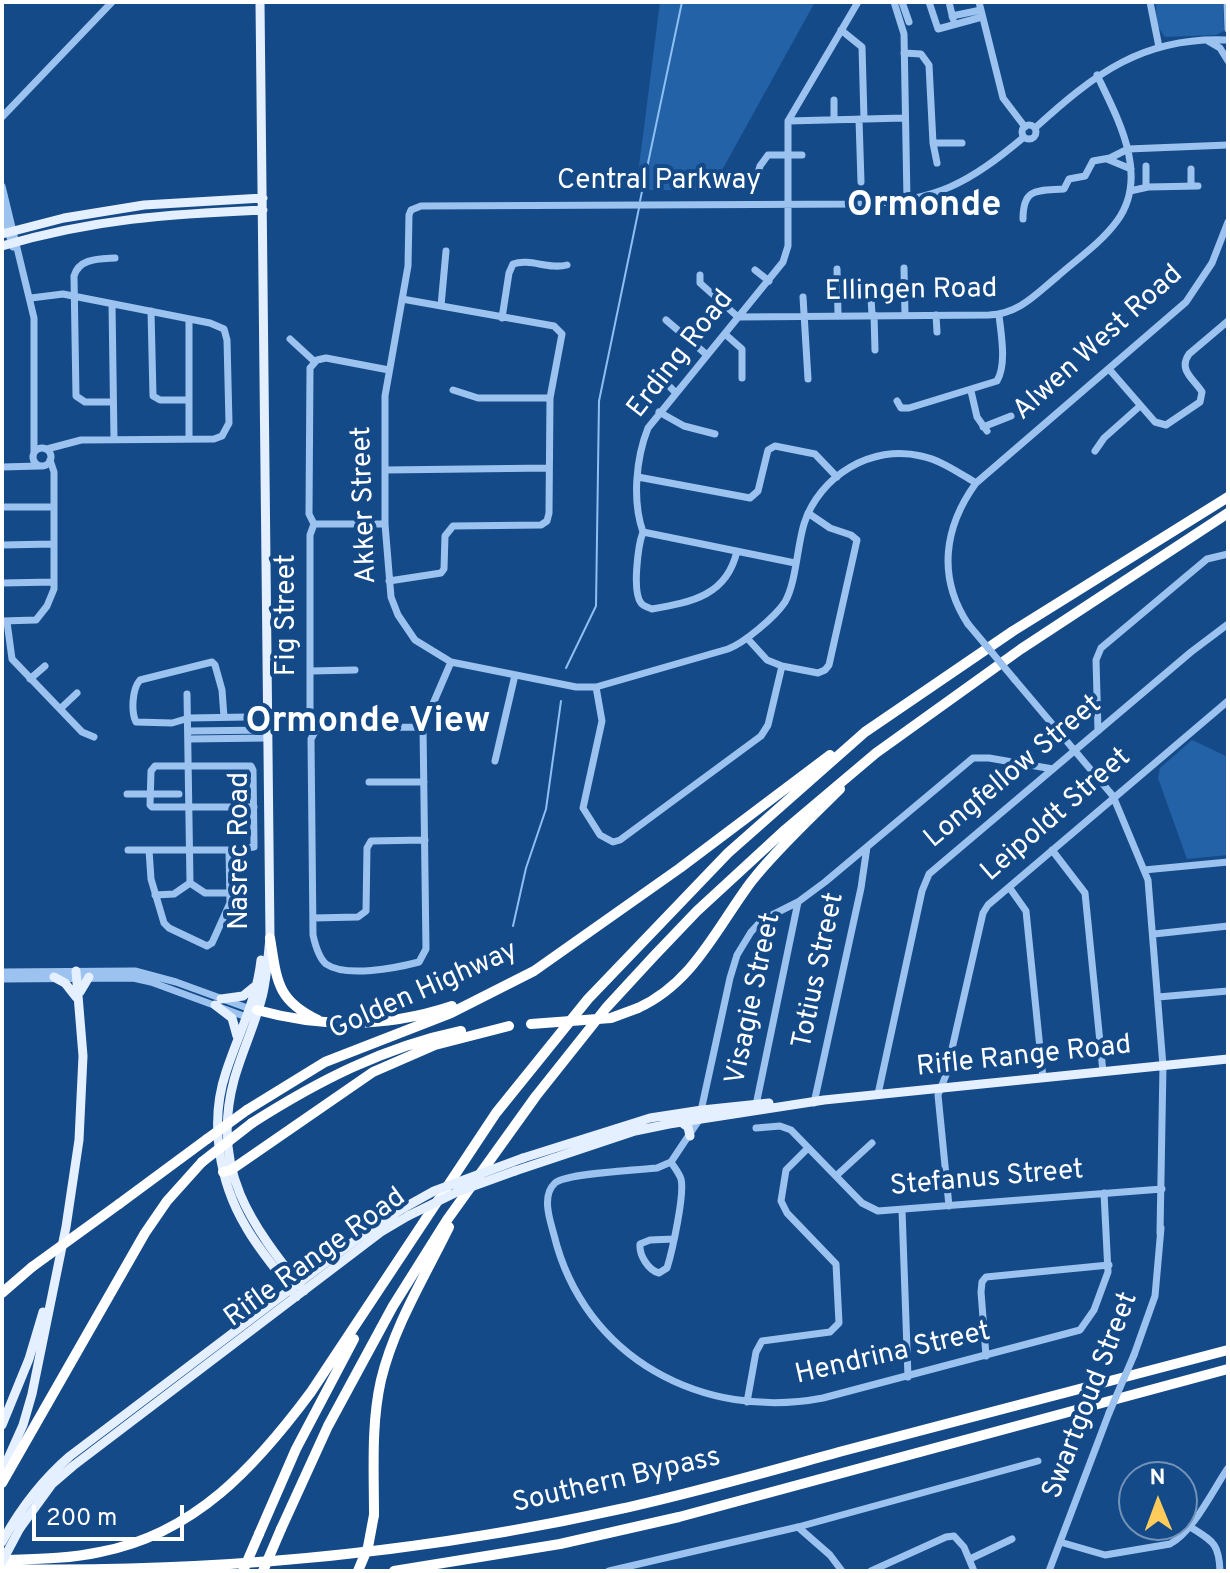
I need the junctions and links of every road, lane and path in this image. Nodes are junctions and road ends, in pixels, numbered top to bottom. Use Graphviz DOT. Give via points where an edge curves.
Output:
graph roads {
  1 [pos="112,2"];
  2 [pos="260,2"];
  3 [pos="858,2"];
  4 [pos="894,2"];
  5 [pos="902,2"];
  6 [pos="929,2"];
  7 [pos="949,2"];
  8 [pos="1150,2"];
  9 [pos="1227,2"];
  10 [pos="981,10"];
  11 [pos="954,21"];
  12 [pos="909,22"];
  13 [pos="1228,29"];
  14 [pos="841,30"];
  15 [pos="1205,40"];
  16 [pos="1228,40"];
  17 [pos="1159,47"];
  18 [pos="904,53"];
  19 [pos="1228,61"];
  20 [pos="1097,75"];
  21 [pos="834,100"];
  22 [pos="2,117"];
  23 [pos="904,118"];
  24 [pos="861,119"];
  25 [pos="834,120"];
  26 [pos="788,121"];
  27 [pos="1025,127"];
  28 [pos="1035,128"];
  29 [pos="1024,137"];
  30 [pos="933,143"];
  31 [pos="962,143"];
  32 [pos="1228,145"];
  33 [pos="1128,149"];
  34 [pos="786,155"];
  35 [pos="802,155"];
  36 [pos="1107,159"];
  37 [pos="937,163"];
  38 [pos="1146,166"];
  39 [pos="1131,169"];
  40 [pos="1191,169"];
  41 [pos="757,176"];
  42 [pos="861,182"];
  43 [pos="2,186"];
  44 [pos="1146,187"];
  45 [pos="1130,191"];
  46 [pos="260,198"];
  47 [pos="907,200"];
  48 [pos="787,203"];
  49 [pos="260,210"];
  50 [pos="2,212"];
  51 [pos="1023,219"];
  52 [pos="1228,222"];
  53 [pos="9,238"];
  54 [pos="446,251"];
  55 [pos="115,258"];
  56 [pos="567,265"];
  57 [pos="904,268"];
  58 [pos="837,269"];
  59 [pos="755,270"];
  60 [pos="700,275"];
  61 [pos="769,281"];
  62 [pos="74,296"];
  63 [pos="803,297"];
  64 [pos="31,298"];
  65 [pos="871,298"];
  66 [pos="402,299"];
  67 [pos="752,300"];
  68 [pos="112,304"];
  69 [pos="441,306"];
  70 [pos="151,311"];
  71 [pos="838,315"];
  72 [pos="873,315"];
  73 [pos="905,315"];
  74 [pos="936,315"];
  75 [pos="999,315"];
  76 [pos="804,316"];
  77 [pos="738,317"];
  78 [pos="763,317"];
  79 [pos="502,318"];
  80 [pos="189,320"];
  81 [pos="666,320"];
  82 [pos="1224,324"];
  83 [pos="937,332"];
  84 [pos="725,334"];
  85 [pos="1228,335"];
  86 [pos="290,339"];
  87 [pos="395,343"];
  88 [pos="875,350"];
  89 [pos="707,355"];
  90 [pos="315,362"];
  91 [pos="1109,369"];
  92 [pos="389,370"];
  93 [pos="655,372"];
  94 [pos="742,378"];
  95 [pos="808,379"];
  96 [pos="453,390"];
  97 [pos="971,391"];
  98 [pos="675,392"];
  99 [pos="550,398"];
  100 [pos="189,400"];
  101 [pos="897,401"];
  102 [pos="113,402"];
  103 [pos="1140,406"];
  104 [pos="659,412"];
  105 [pos="1011,416"];
  106 [pos="35,432"];
  107 [pos="715,434"];
  108 [pos="114,439"];
  109 [pos="189,439"];
  110 [pos="1095,451"];
  111 [pos="48,453"];
  112 [pos="33,454"];
  113 [pos="41,466"];
  114 [pos="6,467"];
  115 [pos="549,468"];
  116 [pos="386,470"];
  117 [pos="638,477"];
  118 [pos="837,477"];
  119 [pos="53,479"];
  120 [pos="976,483"];
  121 [pos="1228,497"];
  122 [pos="2,507"];
  123 [pos="53,507"];
  124 [pos="808,513"];
  125 [pos="1228,513"];
  126 [pos="314,524"];
  127 [pos="385,524"];
  128 [pos="643,532"];
  129 [pos="53,544"];
  130 [pos="2,545"];
  131 [pos="737,551"];
  132 [pos="1228,554"];
  133 [pos="795,563"];
  134 [pos="389,581"];
  135 [pos="54,582"];
  136 [pos="2,583"];
  137 [pos="5,622"];
  138 [pos="1228,624"];
  139 [pos="747,638"];
  140 [pos="451,662"];
  141 [pos="45,666"];
  142 [pos="782,666"];
  143 [pos="355,670"];
  144 [pos="311,671"];
  145 [pos="515,675"];
  146 [pos="30,679"];
  147 [pos="596,687"];
  148 [pos="77,693"];
  149 [pos="187,694"];
  150 [pos="1228,701"];
  151 [pos="60,709"];
  152 [pos="224,717"];
  153 [pos="248,717"];
  154 [pos="189,718"];
  155 [pos="423,727"];
  156 [pos="317,728"];
  157 [pos="1098,731"];
  158 [pos="865,732"];
  159 [pos="266,734"];
  160 [pos="189,735"];
  161 [pos="94,737"];
  162 [pos="1075,752"];
  163 [pos="876,753"];
  164 [pos="495,761"];
  165 [pos="189,766"];
  166 [pos="1053,769"];
  167 [pos="369,782"];
  168 [pos="424,782"];
  169 [pos="127,794"];
  170 [pos="150,794"];
  171 [pos="179,794"];
  172 [pos="1113,796"];
  173 [pos="254,807"];
  174 [pos="189,808"];
  175 [pos="425,840"];
  176 [pos="867,847"];
  177 [pos="190,849"];
  178 [pos="128,850"];
  179 [pos="149,850"];
  180 [pos="229,850"];
  181 [pos="1052,850"];
  182 [pos="1228,862"];
  183 [pos="1144,870"];
  184 [pos="190,883"];
  185 [pos="1009,887"];
  186 [pos="231,893"];
  187 [pos="155,895"];
  188 [pos="798,902"];
  189 [pos="313,918"];
  190 [pos="1228,926"];
  191 [pos="1154,934"];
  192 [pos="270,938"];
  193 [pos="2,972"];
  194 [pos="76,974"];
  195 [pos="54,977"];
  196 [pos="89,977"];
  197 [pos="2,979"];
  198 [pos="257,985"];
  199 [pos="500,990"];
  200 [pos="1228,991"];
  201 [pos="1160,997"];
  202 [pos="78,1000"];
  203 [pos="218,1002"];
  204 [pos="252,1014"];
  205 [pos="325,1023"];
  206 [pos="509,1026"];
  207 [pos="235,1047"];
  208 [pos="1228,1059"];
  209 [pos="1166,1065"];
  210 [pos="1103,1072"];
  211 [pos="1043,1078"];
  212 [pos="940,1088"];
  213 [pos="878,1094"];
  214 [pos="818,1100"];
  215 [pos="756,1105"];
  216 [pos="700,1115"];
  217 [pos="681,1122"];
  218 [pos="756,1128"];
  219 [pos="690,1136"];
  220 [pos="872,1143"];
  221 [pos="808,1148"];
  222 [pos="671,1162"];
  223 [pos="227,1171"];
  224 [pos="836,1176"];
  225 [pos="1162,1188"];
  226 [pos="1104,1193"];
  227 [pos="460,1203"];
  228 [pos="949,1206"];
  229 [pos="902,1210"];
  230 [pos="404,1213"];
  231 [pos="674,1239"];
  232 [pos="58,1263"];
  233 [pos="1109,1265"];
  234 [pos="394,1267"];
  235 [pos="283,1272"];
  236 [pos="308,1276"];
  237 [pos="297,1290"];
  238 [pos="2,1293"];
  239 [pos="278,1299"];
  240 [pos="1228,1350"];
  241 [pos="986,1356"];
  242 [pos="1228,1369"];
  243 [pos="908,1377"];
  244 [pos="747,1402"];
  245 [pos="2,1425"];
  246 [pos="1038,1461"];
  247 [pos="1228,1468"];
  248 [pos="2,1472"];
  249 [pos="2,1483"];
  250 [pos="1198,1513"];
  251 [pos="17,1524"];
  252 [pos="798,1527"];
  253 [pos="1198,1532"];
  254 [pos="1012,1539"];
  255 [pos="1176,1541"];
  256 [pos="2,1542"];
  257 [pos="1060,1542"];
  258 [pos="970,1559"];
  259 [pos="2,1561"];
  260 [pos="2,1569"];
  261 [pos="243,1571"];
  262 [pos="263,1571"];
  263 [pos="358,1571"];
  264 [pos="394,1571"];
  265 [pos="609,1571"];
  266 [pos="842,1571"];
  267 [pos="871,1571"];
  268 [pos="974,1571"];
  269 [pos="1049,1571"];
  270 [pos="1220,1571"];
  1 -- 22 [label="street"];
  2 -- 46 [label="main road, Nasrec Road"];
  3 -- 14 [label="street"];
  4 -- 18 [label="street"];
  5 -- 12 [label="street"];
  6 -- 11 [label="street" via="938,29"];
  7 -- 11 [label="street"];
  8 -- 17 [label="street"];
  9 -- 13 [label="street"];
  10 -- 11 [label="street"];
  10 -- 27 [label="street" via="1003,98"];
  14 -- 24 [label="street" via="862,47"];
  14 -- 26 [label="street"];
  15 -- 16 [label="street"];
  15 -- 17 [label="street"];
  15 -- 19 [label="street" via="1220,48"];
  17 -- 20 [label="street"];
  18 -- 23 [label="street"];
  18 -- 30 [label="street" via="921,54 929,65"];
  20 -- 28 [label="street"];
  20 -- 33 [label="street, Ellingen Road"];
  21 -- 25 [label="street"];
  23 -- 24 [label="street"];
  23 -- 47 [label="street"];
  24 -- 25 [label="street"];
  24 -- 42 [label="street"];
  25 -- 26 [label="street"];
  26 -- 34 [label="street, Erding Road"];
  27 -- 28 [label="street"];
  27 -- 29 [label="street"];
  28 -- 29 [label="street" via="1033,138"];
  29 -- 47 [label="street, Central Parkway" via="966,180"];
  30 -- 31 [label="street"];
  30 -- 37 [label="street"];
  32 -- 33 [label="street"];
  33 -- 36 [label="street"];
  33 -- 39 [label="street, Ellingen Road"];
  34 -- 35 [label="street"];
  34 -- 41 [label="street" via="766,157"];
  34 -- 48 [label="street, Erding Road"];
  36 -- 39 [label="street"];
  36 -- 51 [label="street" via="1092,162 1085,176 1069,179 1064,189 1028,196"];
  38 -- 44 [label="street"];
  39 -- 45 [label="street, Ellingen Road"];
  40 -- 44 [label="street" via="1194,186"];
  43 -- 53 [label="street"];
  44 -- 45 [label="street"];
  45 -- 75 [label="street, Ellingen Road" via="1123,213 1107,233 1027,302"];
  46 -- 49 [label="main road, Nasrec Road"];
  46 -- 53 [label="main road" via="79,215"];
  47 -- 48 [label="street, Central Parkway"];
  48 -- 61 [label="street, Erding Road" via="787,253"];
  48 -- 66 [label="street, Central Parkway" via="417,207 409,215"];
  49 -- 53 [label="main road" via="146,215"];
  49 -- 159 [label="main road, Nasrec Road"];
  50 -- 53 [label="street"];
  52 -- 91 [label="street, Alwen West Road" via="1212,263 1190,297"];
  53 -- 64 [label="street"];
  54 -- 69 [label="street"];
  55 -- 62 [label="street" via="79,265"];
  56 -- 79 [label="street" via="513,264"];
  57 -- 73 [label="street"];
  58 -- 71 [label="street"];
  59 -- 61 [label="street"];
  60 -- 77 [label="street" via="700,283"];
  61 -- 67 [label="street, Erding Road"];
  62 -- 64 [label="street"];
  62 -- 68 [label="street"];
  62 -- 102 [label="street" via="76,396 85,402"];
  63 -- 76 [label="street"];
  64 -- 106 [label="street"];
  65 -- 72 [label="street"];
  66 -- 69 [label="street"];
  66 -- 87 [label="street, Central Parkway"];
  67 -- 77 [label="street, Erding Road"];
  67 -- 78 [label="street"];
  68 -- 70 [label="street"];
  68 -- 102 [label="street"];
  69 -- 79 [label="street"];
  70 -- 80 [label="street"];
  70 -- 100 [label="street" via="153,396"];
  71 -- 72 [label="street, Ellingen Road"];
  71 -- 76 [label="street, Ellingen Road"];
  72 -- 73 [label="street, Ellingen Road"];
  72 -- 88 [label="street"];
  73 -- 74 [label="street, Ellingen Road"];
  74 -- 75 [label="street, Ellingen Road"];
  74 -- 83 [label="street"];
  75 -- 97 [label="street" via="999,379"];
  76 -- 78 [label="street, Ellingen Road"];
  76 -- 95 [label="street"];
  77 -- 78 [label="street, Ellingen Road"];
  77 -- 84 [label="street, Erding Road"];
  79 -- 99 [label="street" via="560,330"];
  80 -- 100 [label="street"];
  80 -- 109 [label="street" via="218,325 226,332 229,419 222,436"];
  81 -- 89 [label="street"];
  82 -- 85 [label="street"];
  82 -- 103 [label="street" via="1185,361 1186,372 1202,392 1199,403 1164,425"];
  84 -- 89 [label="street, Erding Road"];
  84 -- 94 [label="street" via="742,349"];
  86 -- 90 [label="street"];
  87 -- 92 [label="street, Akker Street"];
  89 -- 98 [label="street, Erding Road"];
  90 -- 92 [label="street" via="326,358"];
  90 -- 126 [label="street" via="308,371 309,514"];
  91 -- 103 [label="street"];
  91 -- 120 [label="street, Alwen West Road"];
  92 -- 116 [label="street, Akker Street"];
  93 -- 98 [label="street"];
  96 -- 99 [label="street" via="478,398"];
  97 -- 101 [label="street" via="909,408 901,408"];
  97 -- 105 [label="street" via="985,429"];
  98 -- 104 [label="street, Erding Road"];
  99 -- 115 [label="street"];
  100 -- 109 [label="street"];
  102 -- 108 [label="street"];
  103 -- 110 [label="street"];
  104 -- 107 [label="street"];
  104 -- 117 [label="street, Erding Road" via="642,442"];
  106 -- 111 [label="street"];
  106 -- 112 [label="street"];
  108 -- 109 [label="street"];
  108 -- 111 [label="street" via="81,440"];
  111 -- 112 [label="street"];
  111 -- 113 [label="street"];
  111 -- 119 [label="street"];
  112 -- 113 [label="street"];
  112 -- 114 [label="street"];
  113 -- 114 [label="street"];
  113 -- 119 [label="street"];
  115 -- 116 [label="street"];
  115 -- 134 [label="street" via="549,513 544,523 453,526 445,536 441,573"];
  116 -- 127 [label="street, Akker Street"];
  117 -- 118 [label="street" via="750,498 758,491 768,450 775,446 815,454"];
  117 -- 128 [label="street, Erding Road"];
  118 -- 120 [label="street, Akker Street" via="875,455 898,453 929,458"];
  118 -- 124 [label="street, Akker Street"];
  119 -- 123 [label="street"];
  120 -- 162 [label="street, Alwen West Road, bridge" via="956,516 947,556 953,593 968,624"];
  121 -- 158 [label="highway" via="1001,639"];
  122 -- 123 [label="street"];
  123 -- 129 [label="street"];
  124 -- 133 [label="street, Akker Street"];
  124 -- 142 [label="street" via="853,535 857,547 828,667 815,673"];
  125 -- 163 [label="highway" via="1021,649"];
  126 -- 127 [label="street, Fig Street"];
  126 -- 144 [label="street, Fig Street"];
  127 -- 134 [label="street, Akker Street"];
  128 -- 131 [label="street"];
  128 -- 131 [label="street, Erding Road" via="637,552 638,597 652,609 711,592 730,575"];
  129 -- 130 [label="street"];
  129 -- 135 [label="street"];
  131 -- 133 [label="street"];
  132 -- 157 [label="street" via="1207,559 1101,648 1096,660"];
  133 -- 139 [label="street, Akker Street" via="786,600"];
  134 -- 140 [label="street, Akker Street" via="409,633"];
  135 -- 136 [label="street"];
  135 -- 137 [label="street" via="38,619"];
  137 -- 146 [label="street" via="11,657"];
  138 -- 157 [label="street, Longfellow Street"];
  139 -- 142 [label="street" via="767,660"];
  139 -- 147 [label="street, Akker Street" via="728,649"];
  140 -- 145 [label="street, Akker Street"];
  140 -- 155 [label="street"];
  141 -- 146 [label="street"];
  142 -- 147 [label="street" via="761,736 616,842 603,838 583,808 602,721"];
  143 -- 144 [label="street"];
  144 -- 156 [label="street, Fig Street" via="310,716"];
  145 -- 147 [label="street, Akker Street"];
  145 -- 164 [label="street"];
  146 -- 151 [label="street"];
  148 -- 151 [label="street"];
  149 -- 154 [label="street"];
  150 -- 172 [label="street, Leipoldt Street"];
  151 -- 161 [label="street"];
  152 -- 153 [label="street"];
  152 -- 154 [label="street"];
  152 -- 154 [label="street" via="212,662 137,682 135,721 172,723"];
  154 -- 160 [label="street"];
  155 -- 156 [label="street"];
  155 -- 168 [label="street"];
  156 -- 189 [label="street, Fig Street" via="311,739"];
  157 -- 162 [label="street, Longfellow Street"];
  158 -- 199 [label="highway, Golden Highway" via="569,948"];
  158 -- 234 [label="highway" via="728,853 588,999 496,1113"];
  159 -- 160 [label="street"];
  159 -- 192 [label="main road, Nasrec Road"];
  159 -- 198 [label="main road, Nasrec Road" via="265,922"];
  160 -- 165 [label="street"];
  162 -- 166 [label="street, Longfellow Street"];
  162 -- 172 [label="street, Swartgoud Street"];
  163 -- 206 [label="highway, Golden Highway, bridge" via="752,881 688,973 667,992 611,1018"];
  163 -- 227 [label="highway" via="775,839 654,956 536,1096"];
  165 -- 170 [label="street" via="153,768"];
  165 -- 173 [label="street" via="251,766"];
  165 -- 174 [label="street"];
  166 -- 176 [label="street" via="973,758"];
  166 -- 213 [label="street, Longfellow Street" via="926,878"];
  167 -- 168 [label="street"];
  168 -- 175 [label="street"];
  169 -- 170 [label="street"];
  170 -- 171 [label="street"];
  170 -- 174 [label="street" via="152,807"];
  172 -- 181 [label="street, Leipoldt Street"];
  172 -- 183 [label="street, Swartgoud Street"];
  173 -- 174 [label="street"];
  173 -- 180 [label="street" via="254,847"];
  174 -- 177 [label="street"];
  175 -- 189 [label="street" via="371,841 366,911 358,917"];
  175 -- 189 [label="street, Fig Street" via="426,949 419,962 351,972 329,965 314,941"];
  176 -- 188 [label="street"];
  176 -- 214 [label="street, Totius Street"];
  177 -- 179 [label="street"];
  177 -- 180 [label="street"];
  177 -- 184 [label="street"];
  178 -- 179 [label="street"];
  179 -- 187 [label="street"];
  180 -- 186 [label="street"];
  181 -- 185 [label="street, Leipoldt Street"];
  181 -- 210 [label="street" via="1086,896"];
  182 -- 183 [label="street"];
  183 -- 191 [label="street, Swartgoud Street"];
  184 -- 186 [label="street" via="205,893"];
  184 -- 187 [label="street" via="174,894"];
  185 -- 211 [label="street" via="1026,911"];
  185 -- 212 [label="street, Leipoldt Street" via="979,920"];
  186 -- 187 [label="street" via="207,946 166,926"];
  188 -- 215 [label="street, Visagie Street"];
  188 -- 216 [label="street" via="756,926 737,955"];
  190 -- 191 [label="street"];
  191 -- 201 [label="street, Swartgoud Street"];
  192 -- 204 [label="main road, Nasrec Road" via="263,994"];
  192 -- 205 [label="highway" via="283,996"];
  193 -- 194 [label="street"];
  194 -- 195 [label="street"];
  194 -- 196 [label="street"];
  194 -- 202 [label="main road"];
  194 -- 203 [label="street" via="144,973"];
  195 -- 197 [label="street"];
  195 -- 202 [label="main road"];
  196 -- 202 [label="main road"];
  196 -- 203 [label="street" via="151,982"];
  198 -- 203 [label="main road" via="243,996"];
  198 -- 204 [label="main road, Nasrec Road"];
  199 -- 205 [label="highway" via="397,1019"];
  199 -- 238 [label="highway, Golden Highway, bridge" via="325,1062 247,1110"];
  200 -- 201 [label="street"];
  201 -- 209 [label="street, Swartgoud Street"];
  202 -- 232 [label="main road" via="83,1056 79,1140"];
  203 -- 204 [label="street"];
  203 -- 207 [label="main road" via="234,1020"];
  204 -- 205 [label="highway"];
  204 -- 207 [label="main road, Nasrec Road"];
  204 -- 223 [label="main road, Nasrec Road" via="229,1105"];
  206 -- 223 [label="highway" via="435,1045 373,1072"];
  206 -- 249 [label="highway, Golden Highway, bridge" via="427,1038 381,1053 252,1123 202,1162 145,1233"];
  207 -- 223 [label="main road, Nasrec Road" via="220,1102 219,1144"];
  208 -- 209 [label="main road, Rifle Range Road"];
  209 -- 210 [label="main road, Rifle Range Road"];
  209 -- 225 [label="street, Swartgoud Street"];
  210 -- 211 [label="main road, Rifle Range Road"];
  211 -- 212 [label="main road, Rifle Range Road"];
  212 -- 213 [label="main road, Rifle Range Road"];
  212 -- 228 [label="street, Leipoldt Street"];
  213 -- 214 [label="main road, Rifle Range Road"];
  214 -- 215 [label="main road, Rifle Range Road"];
  214 -- 216 [label="main road, Rifle Range Road"];
  215 -- 216 [label="main road, Rifle Range Road"];
  216 -- 217 [label="main road, Rifle Range Road"];
  216 -- 219 [label="street"];
  216 -- 230 [label="main road, Rifle Range Road, bridge" via="635,1122 523,1158 434,1191"];
  217 -- 219 [label="main road"];
  217 -- 230 [label="main road, Rifle Range Road, bridge" via="635,1131"];
  218 -- 221 [label="street, Stefanus Street" via="788,1128"];
  219 -- 222 [label="street"];
  220 -- 224 [label="street"];
  221 -- 224 [label="street, Stefanus Street"];
  221 -- 244 [label="street" via="786,1170 782,1204 836,1264 839,1323 830,1332 762,1341"];
  222 -- 231 [label="street" via="682,1188"];
  222 -- 244 [label="street, Hendrina Street" via="567,1177 553,1186 548,1204 557,1248 596,1321 625,1350 650,1369 698,1391"];
  223 -- 235 [label="main road, Nasrec Road"];
  224 -- 229 [label="street, Stefanus Street" via="867,1207"];
  225 -- 226 [label="street, Stefanus Street"];
  225 -- 257 [label="street, Swartgoud Street, bridge" via="1155,1296"];
  226 -- 228 [label="street, Stefanus Street"];
  226 -- 233 [label="street, Hendrina Street"];
  227 -- 262 [label="highway, bridge" via="393,1306 328,1426"];
  227 -- 263 [label="highway, bridge" via="388,1355 376,1407 374,1515"];
  228 -- 229 [label="street, Stefanus Street"];
  229 -- 243 [label="street"];
  230 -- 236 [label="main road, Rifle Range Road"];
  230 -- 237 [label="main road, Rifle Range Road"];
  231 -- 231 [label="street" via="667,1268 653,1271 640,1244"];
  232 -- 245 [label="main road"];
  232 -- 248 [label="main road" via="32,1394"];
  233 -- 241 [label="street, Hendrina Street" via="1084,1328"];
  233 -- 241 [label="street" via="986,1277 981,1292"];
  234 -- 259 [label="highway" via="288,1423 208,1506 171,1528 115,1549"];
  234 -- 261 [label="highway, bridge" via="319,1404"];
  235 -- 236 [label="main road"];
  235 -- 237 [label="main road, Nasrec Road"];
  235 -- 239 [label="main road"];
  236 -- 237 [label="main road, Rifle Range Road"];
  237 -- 239 [label="main road, Rifle Range Road"];
  237 -- 251 [label="main road, Rifle Range Road" via="73,1466"];
  239 -- 251 [label="main road, Rifle Range Road" via="70,1456 42,1483"];
  240 -- 260 [label="highway, Southern Bypass" via="695,1491 497,1533 214,1567"];
  241 -- 243 [label="street, Hendrina Street"];
  242 -- 264 [label="highway, Southern Bypass" via="667,1520"];
  243 -- 244 [label="street, Hendrina Street" via="802,1402"];
  246 -- 252 [label="street"];
  247 -- 250 [label="street"];
  251 -- 256 [label="main road, Rifle Range Road"];
  251 -- 259 [label="main road, Rifle Range Road, bridge"];
  252 -- 265 [label="street" via="659,1564"];
  252 -- 266 [label="street"];
  253 -- 270 [label="street" via="1216,1544"];
  254 -- 258 [label="street"];
  255 -- 257 [label="street" via="1115,1555"];
  257 -- 269 [label="street, Swartgoud Street"];
  258 -- 267 [label="street" via="958,1538 951,1536"];
  258 -- 268 [label="street"];
}
